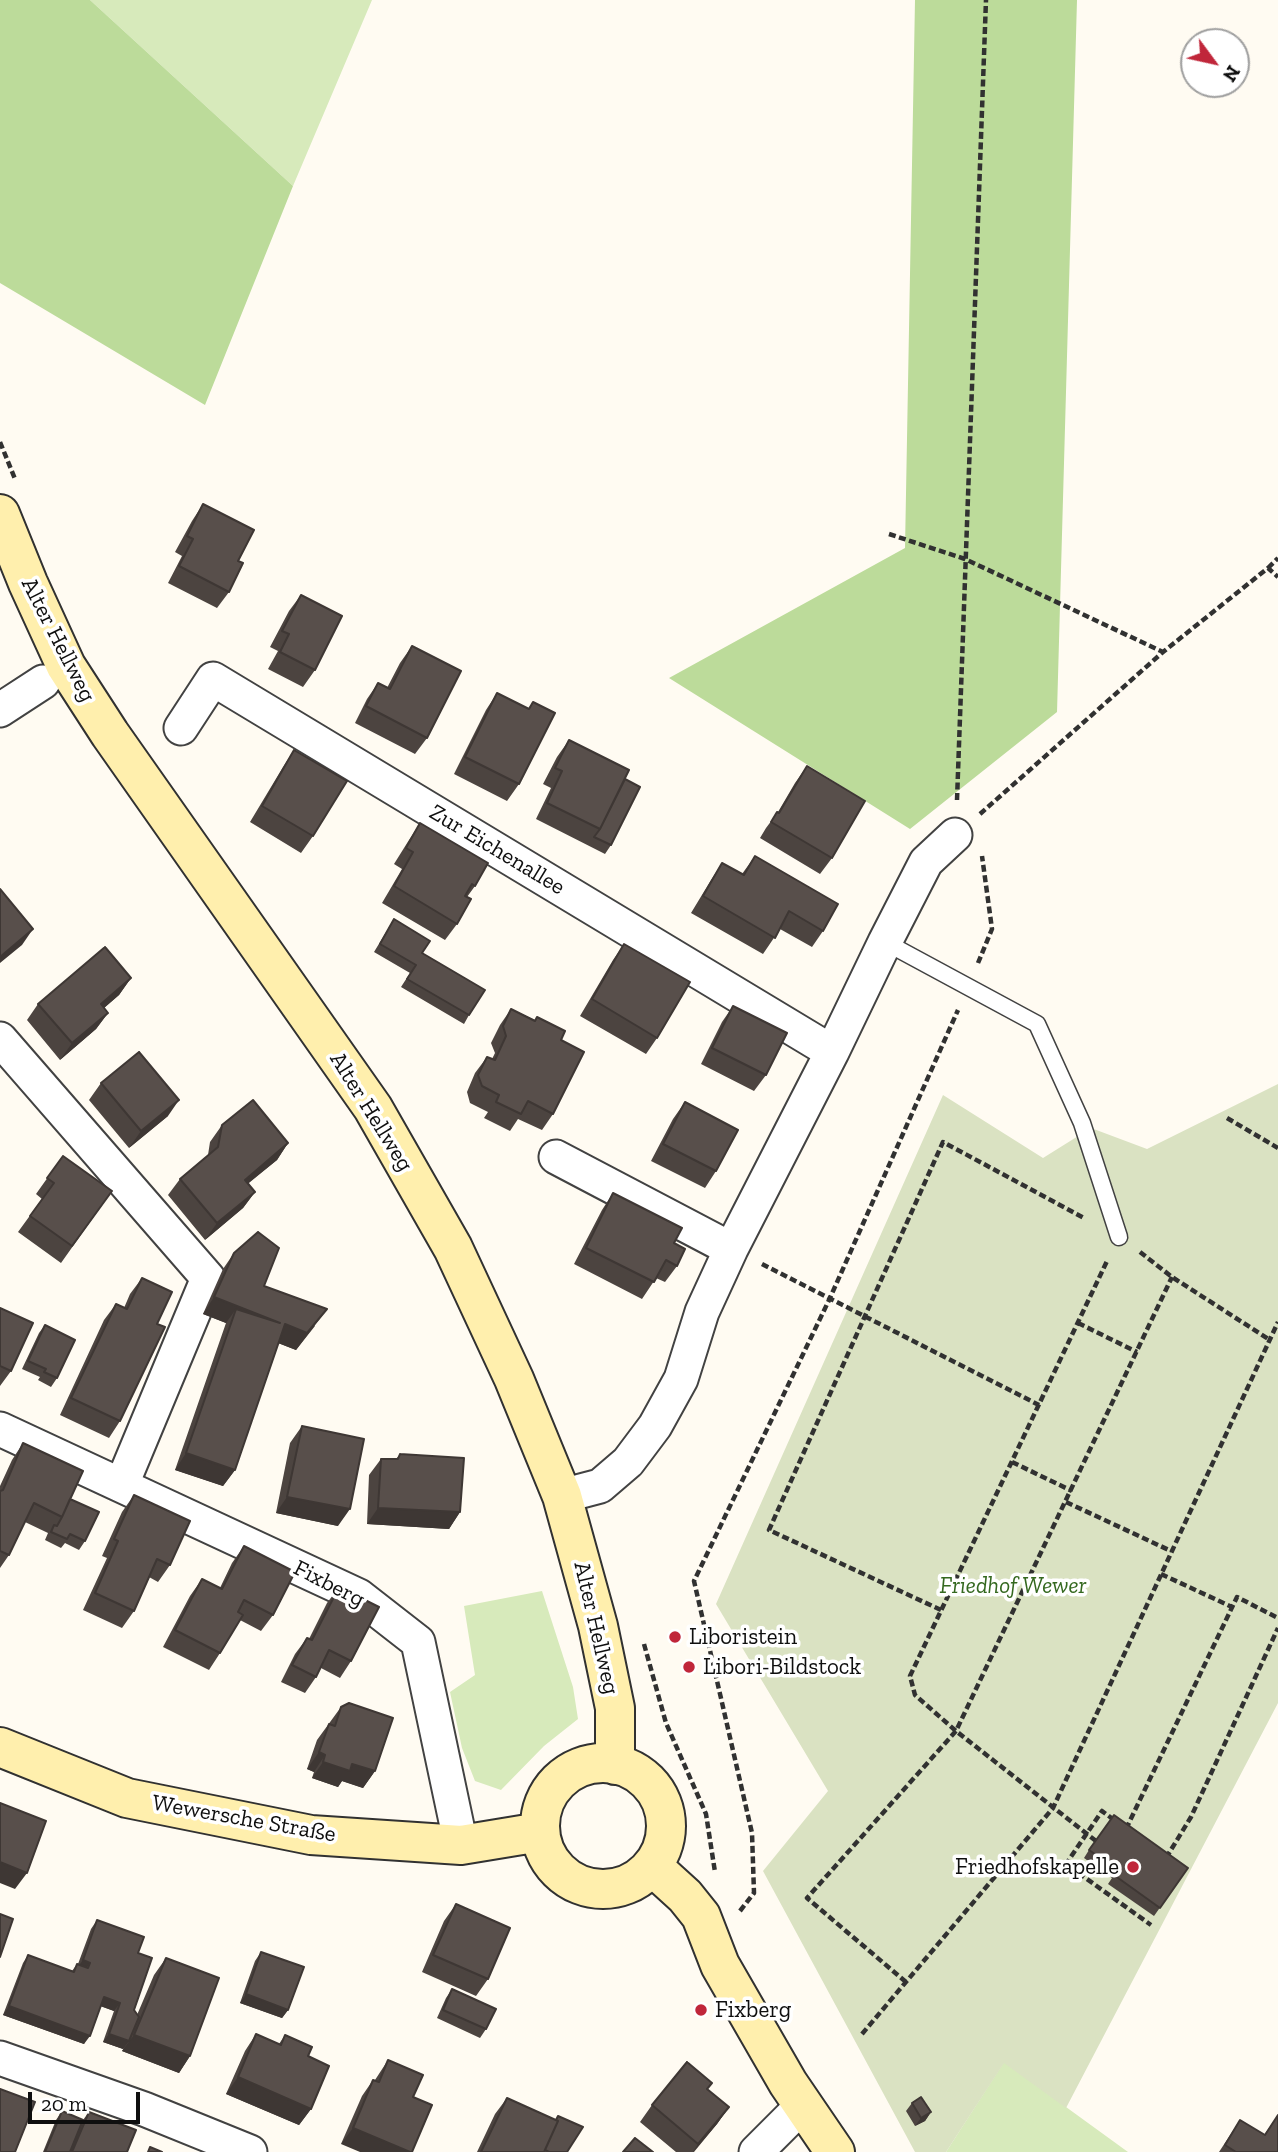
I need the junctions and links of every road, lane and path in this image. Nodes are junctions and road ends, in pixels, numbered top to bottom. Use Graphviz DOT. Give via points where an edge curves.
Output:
graph roads {
  1 [pos="986,0"];
  2 [pos="0,514"];
  3 [pos="889,534"];
  4 [pos="1278,558"];
  5 [pos="965,559"];
  6 [pos="1268,568"];
  7 [pos="1278,577"];
  8 [pos="1163,652"];
  9 [pos="43,682"];
  10 [pos="0,710"];
  11 [pos="181,728"];
  12 [pos="956,835"];
  13 [pos="982,855"];
  14 [pos="885,942"];
  15 [pos="969,986"];
  16 [pos="0,1039"];
  17 [pos="832,1052"];
  18 [pos="1227,1118"];
  19 [pos="1278,1148"];
  20 [pos="555,1157"];
  21 [pos="1119,1237"];
  22 [pos="732,1249"];
  23 [pos="1172,1277"];
  24 [pos="830,1298"];
  25 [pos="866,1316"];
  26 [pos="1278,1322"];
  27 [pos="1078,1324"];
  28 [pos="1270,1340"];
  29 [pos="1137,1352"];
  30 [pos="1039,1405"];
  31 [pos="0,1429"];
  32 [pos="1012,1462"];
  33 [pos="122,1484"];
  34 [pos="1072,1491"];
  35 [pos="562,1496"];
  36 [pos="1066,1502"];
  37 [pos="1171,1551"];
  38 [pos="1161,1574"];
  39 [pos="1231,1607"];
  40 [pos="941,1610"];
  41 [pos="1278,1618"];
  42 [pos="1278,1628"];
  43 [pos="956,1731"];
  44 [pos="0,1747"];
  45 [pos="615,1765"];
  46 [pos="1053,1808"];
  47 [pos="1126,1829"];
  48 [pos="540,1832"];
  49 [pos="1087,1834"];
  50 [pos="1136,1836"];
  51 [pos="1096,1841"];
  52 [pos="461,1845"];
  53 [pos="1156,1851"];
  54 [pos="1166,1859"];
  55 [pos="1171,1862"];
  56 [pos="652,1866"];
  57 [pos="754,1893"];
  58 [pos="1151,1925"];
  59 [pos="906,1982"];
  60 [pos="862,2035"];
  61 [pos="0,2058"];
  62 [pos="802,2106"];
  63 [pos="250,2152"];
  64 [pos="756,2152"];
  65 [pos="835,2152"];
  1 -- 5 [label="path"];
  2 -- 35 [label="street, Alter Hellweg" via="66,666 373,1108 453,1248"];
  3 -- 5 [label="path"];
  4 -- 6 [label="path"];
  5 -- 8 [label="path"];
  5 -- 12 [label="path"];
  6 -- 7 [label="path"];
  6 -- 8 [label="path"];
  8 -- 12 [label="path"];
  9 -- 10 [label="street"];
  11 -- 17 [label="street, Zur Eichenallee" via="213,679"];
  12 -- 14 [label="street" via="926,862"];
  13 -- 15 [label="path" via="992,929"];
  14 -- 15 [label="lane"];
  14 -- 17 [label="street"];
  15 -- 21 [label="lane" via="1037,1024 1082,1124"];
  15 -- 24 [label="path"];
  16 -- 33 [label="street" via="208,1278"];
  17 -- 22 [label="street"];
  18 -- 19 [label="path"];
  20 -- 22 [label="street"];
  21 -- 23 [label="path"];
  21 -- 25 [label="path" via="943,1142"];
  21 -- 27 [label="path"];
  22 -- 24 [label="path"];
  22 -- 35 [label="street" via="702,1312 681,1379 655,1426 628,1462 600,1486"];
  23 -- 28 [label="path"];
  23 -- 29 [label="path"];
  24 -- 25 [label="path"];
  24 -- 57 [label="path" via="694,1581 752,1833"];
  25 -- 30 [label="path"];
  25 -- 40 [label="path" via="769,1530"];
  26 -- 28 [label="path"];
  27 -- 29 [label="path"];
  27 -- 30 [label="path"];
  28 -- 37 [label="path"];
  29 -- 34 [label="path"];
  30 -- 32 [label="path"];
  31 -- 33 [label="street, Fixberg"];
  32 -- 34 [label="path"];
  32 -- 40 [label="path"];
  33 -- 52 [label="street, Fixberg" via="359,1596 418,1642"];
  34 -- 36 [label="path"];
  35 -- 45 [label="street, Alter Hellweg" via="615,1708"];
  36 -- 37 [label="path"];
  36 -- 43 [label="path"];
  37 -- 38 [label="path"];
  38 -- 39 [label="path"];
  38 -- 46 [label="path"];
  39 -- 41 [label="path" via="1237,1597"];
  39 -- 47 [label="path"];
  40 -- 43 [label="path" via="910,1676 915,1695"];
  42 -- 54 [label="path" via="1191,1817"];
  43 -- 46 [label="path"];
  43 -- 59 [label="path" via="807,1898"];
  44 -- 52 [label="street, Wewersche Straße" via="127,1798 311,1835"];
  45 -- 48 [label="street" via="592,1764 570,1772 552,1787 542,1808"];
  45 -- 56 [label="street" via="635,1772 652,1786 662,1805 663,1847"];
  46 -- 49 [label="path"];
  46 -- 59 [label="path"];
  47 -- 49 [label="path" via="1102,1811"];
  47 -- 50 [label="path"];
  48 -- 52 [label="street, Wewersche Straße"];
  48 -- 56 [label="street" via="547,1856 562,1875 584,1887 609,1890 633,1882"];
  49 -- 51 [label="path"];
  49 -- 58 [label="path" via="1066,1864"];
  53 -- 54 [label="path"];
  54 -- 55 [label="path"];
  56 -- 62 [label="street" via="701,1916 720,1965"];
  59 -- 60 [label="path"];
  61 -- 63 [label="street"];
  62 -- 64 [label="street"];
  62 -- 65 [label="street"];
}
